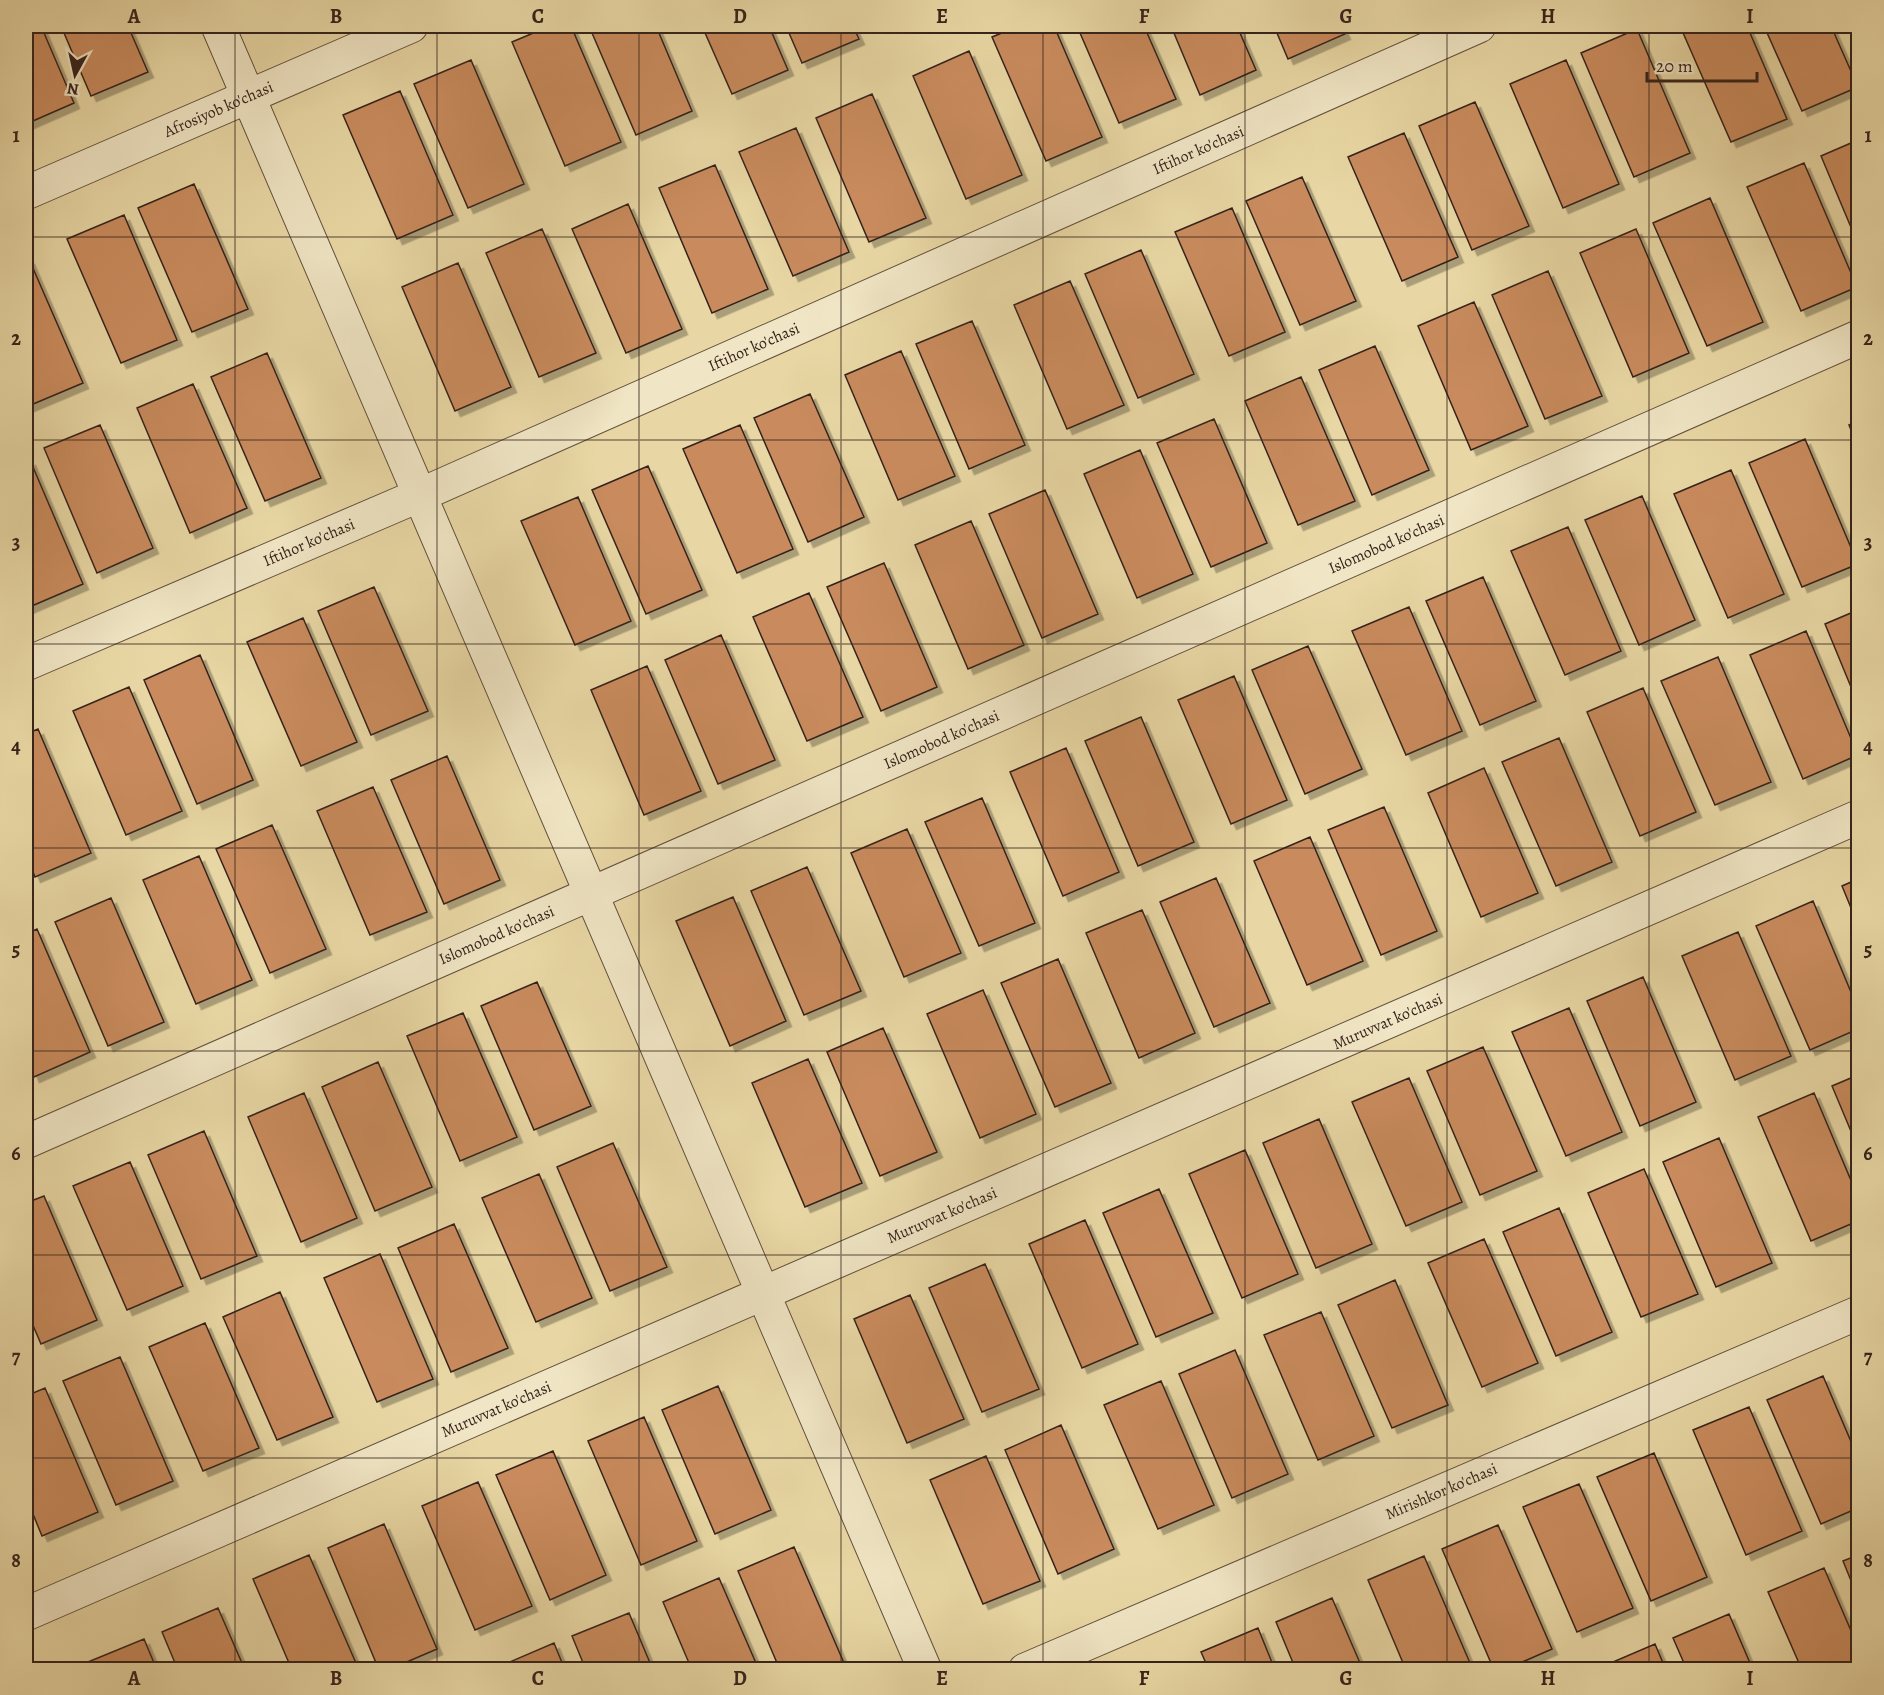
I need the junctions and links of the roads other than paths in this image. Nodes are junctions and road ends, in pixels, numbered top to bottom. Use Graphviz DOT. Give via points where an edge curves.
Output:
graph roads {
  1 [pos="219,26"];
  2 [pos="411,26"];
  3 [pos="1479,26"];
  4 [pos="249,97"];
  5 [pos="26,194"];
  6 [pos="1858,337"];
  7 [pos="420,495"];
  8 [pos="26,664"];
  9 [pos="1858,817"];
  10 [pos="592,894"];
  11 [pos="26,1142"];
  12 [pos="763,1292"];
  13 [pos="1858,1313"];
  14 [pos="26,1614"];
  15 [pos="925,1670"];
  16 [pos="1025,1670"];
  1 -- 4 [label="street"];
  2 -- 4 [label="street, Afrosiyob ko'chasi"];
  3 -- 7 [label="street, Iftihor ko'chasi"];
  4 -- 5 [label="street, Afrosiyob ko'chasi"];
  4 -- 7 [label="street"];
  6 -- 10 [label="street, Islomobod ko'chasi"];
  7 -- 8 [label="street, Iftihor ko'chasi"];
  7 -- 10 [label="street"];
  9 -- 12 [label="street, Muruvvat ko'chasi"];
  10 -- 11 [label="street, Islomobod ko'chasi"];
  10 -- 12 [label="street"];
  12 -- 14 [label="street, Muruvvat ko'chasi"];
  12 -- 15 [label="street"];
  13 -- 16 [label="street, Mirishkor ko'chasi"];
}
